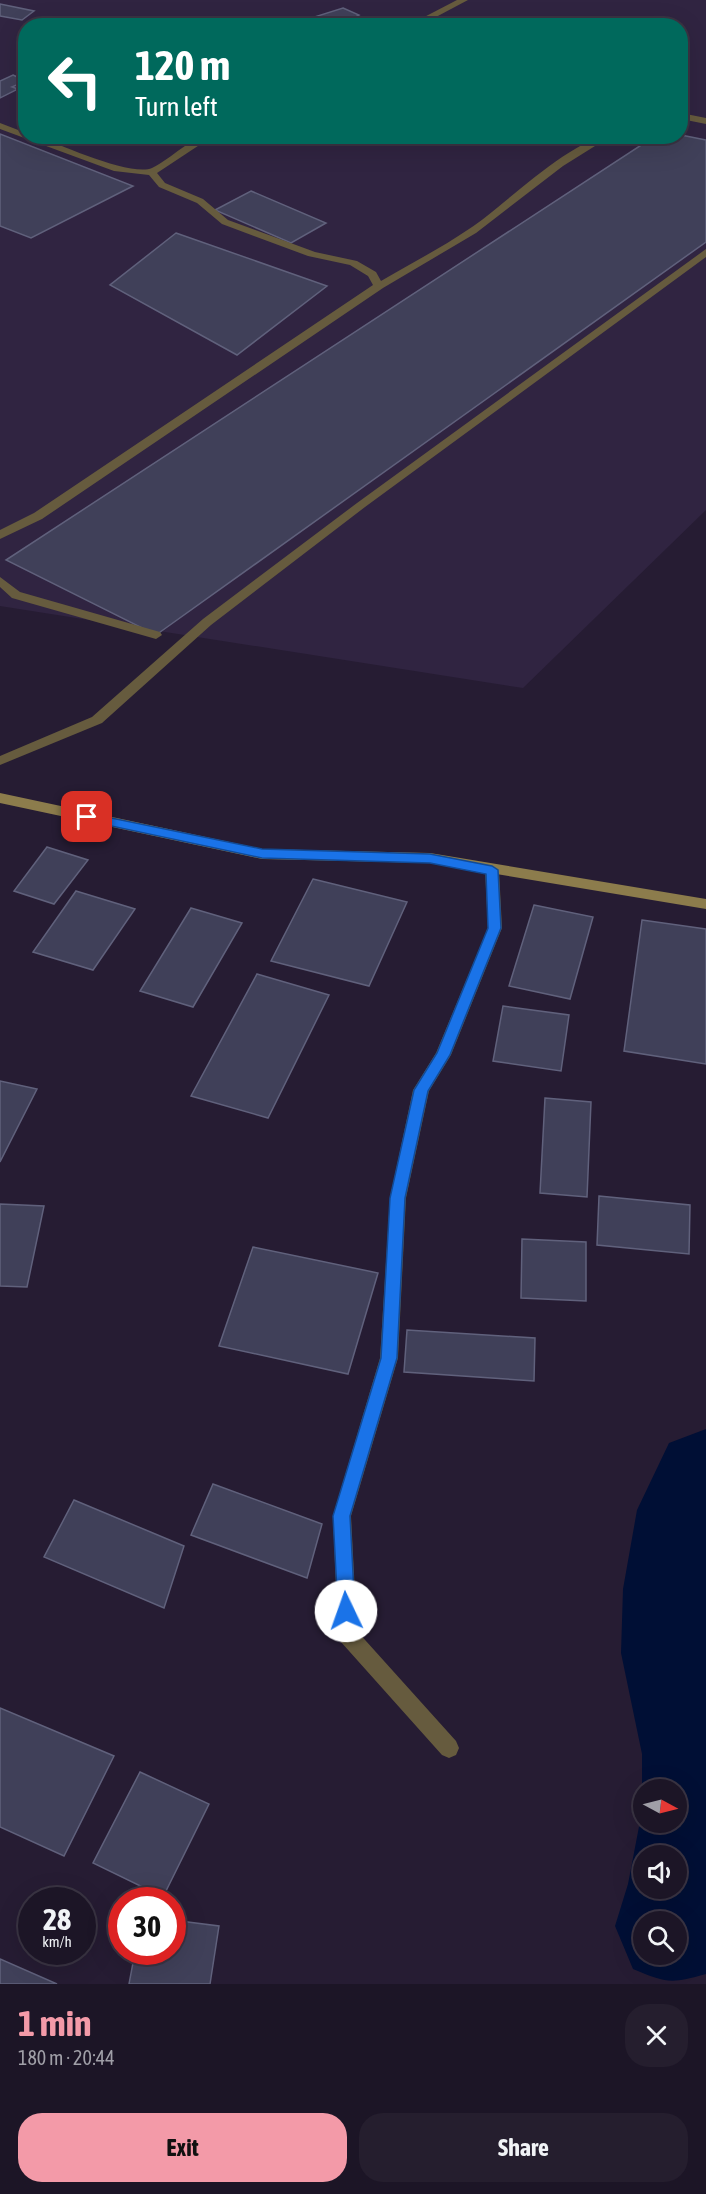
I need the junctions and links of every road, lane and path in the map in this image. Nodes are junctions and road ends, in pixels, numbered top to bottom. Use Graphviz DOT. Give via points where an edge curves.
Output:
graph roads {
  1 [pos="464,0"];
  2 [pos="427,18"];
  3 [pos="688,117"];
  4 [pos="706,121"];
  5 [pos="0,126"];
  6 [pos="18,133"];
  7 [pos="48,144"];
  8 [pos="196,144"];
  9 [pos="593,144"];
  10 [pos="152,172"];
  11 [pos="706,252"];
  12 [pos="378,286"];
  13 [pos="0,535"];
  14 [pos="0,582"];
  15 [pos="156,635"];
  16 [pos="0,761"];
  17 [pos="0,798"];
  18 [pos="492,870"];
  19 [pos="706,904"];
  20 [pos="449,1748"];
  1 -- 2 [label="street"];
  3 -- 4 [label="street"];
  5 -- 6 [label="street"];
  7 -- 10 [label="street" via="117,169"];
  8 -- 10 [label="street"];
  9 -- 12 [label="street" via="472,231"];
  10 -- 12 [label="street" via="162,185 200,201 225,222 312,254 353,263 372,274"];
  11 -- 16 [label="street" via="234,602 98,720"];
  12 -- 13 [label="street" via="38,516"];
  14 -- 15 [label="street" via="16,595"];
  17 -- 18 [label="main road" via="262,854 430,858"];
  18 -- 19 [label="main road"];
  18 -- 20 [label="street" via="495,928 443,1055 421,1090 398,1198 389,1358 342,1516 348,1635"];
}
